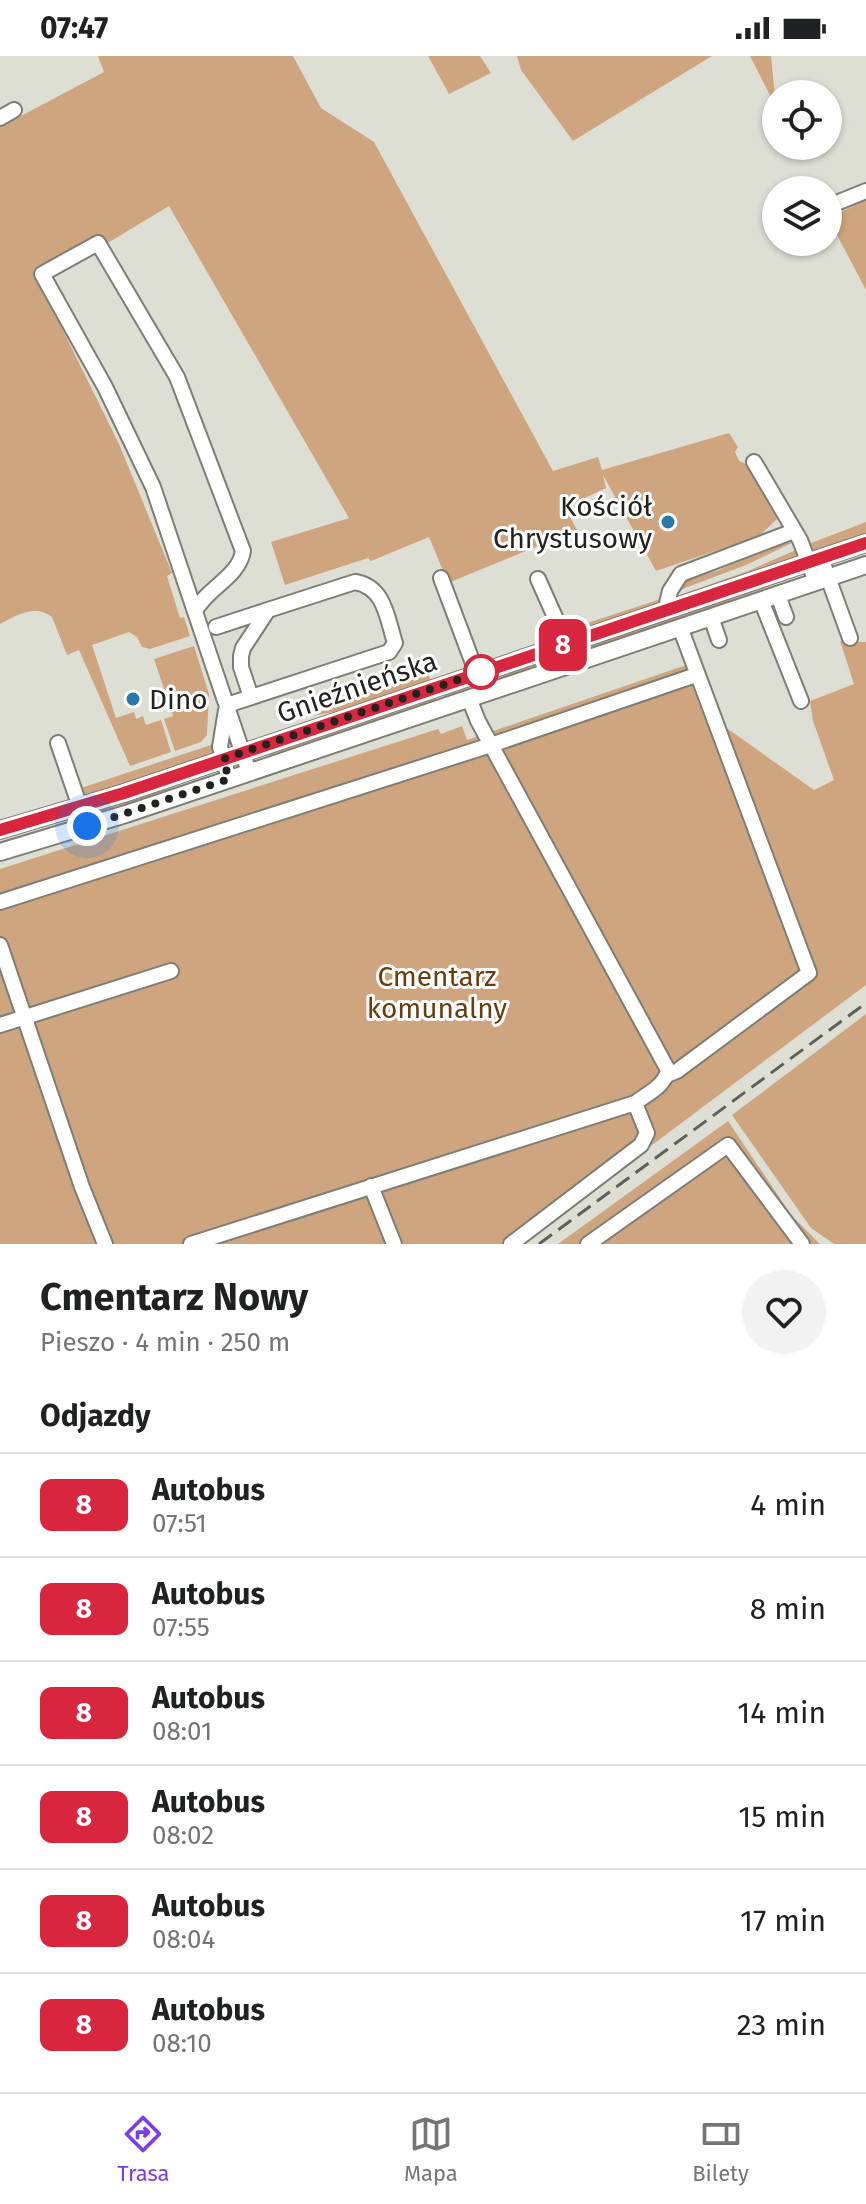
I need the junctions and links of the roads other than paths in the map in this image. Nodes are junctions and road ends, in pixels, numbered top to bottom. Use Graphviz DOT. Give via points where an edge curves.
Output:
graph roads {
  1 [pos="14,110"];
  2 [pos="0,118"];
  3 [pos="866,191"];
  4 [pos="842,201"];
  5 [pos="754,462"];
  6 [pos="794,531"];
  7 [pos="866,543"];
  8 [pos="815,560"];
  9 [pos="866,565"];
  10 [pos="441,578"];
  11 [pos="538,579"];
  12 [pos="822,580"];
  13 [pos="659,586"];
  14 [pos="778,595"];
  15 [pos="761,600"];
  16 [pos="668,606"];
  17 [pos="268,610"];
  18 [pos="195,611"];
  19 [pos="711,617"];
  20 [pos="786,617"];
  21 [pos="216,627"];
  22 [pos="680,627"];
  23 [pos="850,638"];
  24 [pos="719,640"];
  25 [pos="567,644"];
  26 [pos="477,674"];
  27 [pos="696,675"];
  28 [pos="251,697"];
  29 [pos="469,698"];
  30 [pos="801,701"];
  31 [pos="227,705"];
  32 [pos="58,743"];
  33 [pos="491,745"];
  34 [pos="243,753"];
  35 [pos="223,759"];
  36 [pos="249,772"];
  37 [pos="229,779"];
  38 [pos="80,807"];
  39 [pos="0,830"];
  40 [pos="0,852"];
  41 [pos="0,902"];
  42 [pos="0,945"];
  43 [pos="171,971"];
  44 [pos="23,1017"];
  45 [pos="0,1025"];
  46 [pos="667,1075"];
  47 [pos="635,1103"];
  48 [pos="371,1186"];
  49 [pos="214,1240"];
  50 [pos="105,1244"];
  51 [pos="191,1244"];
  52 [pos="394,1244"];
  53 [pos="511,1244"];
  54 [pos="588,1244"];
  55 [pos="802,1244"];
  1 -- 2 [label="street"];
  3 -- 4 [label="street"];
  5 -- 6 [label="street"];
  6 -- 8 [label="street"];
  6 -- 16 [label="street" via="681,574"];
  7 -- 8 [label="main road, Gnieźnieńska"];
  8 -- 12 [label="street"];
  8 -- 16 [label="main road, Gnieźnieńska"];
  9 -- 12 [label="main road, Gnieźnieńska"];
  10 -- 26 [label="street"];
  11 -- 25 [label="street"];
  12 -- 14 [label="main road, Gnieźnieńska"];
  12 -- 23 [label="street"];
  13 -- 16 [label="street"];
  14 -- 15 [label="main road, Gnieźnieńska"];
  14 -- 20 [label="street"];
  15 -- 19 [label="main road, Gnieźnieńska"];
  15 -- 30 [label="street"];
  16 -- 25 [label="main road, Gnieźnieńska"];
  17 -- 21 [label="street"];
  17 -- 28 [label="street" via="241,656"];
  17 -- 28 [label="street" via="355,582 366,584 381,600 395,643 389,652"];
  18 -- 18 [label="street" via="153,487 42,274 98,243 177,377 243,551 238,567 205,595"];
  18 -- 31 [label="street"];
  19 -- 22 [label="main road, Gnieźnieńska"];
  19 -- 24 [label="street"];
  22 -- 27 [label="street"];
  22 -- 29 [label="main road, Gnieźnieńska"];
  25 -- 26 [label="main road, Gnieźnieńska"];
  26 -- 34 [label="main road, Gnieźnieńska"];
  27 -- 33 [label="street"];
  27 -- 46 [label="street" via="809,973"];
  28 -- 31 [label="street"];
  29 -- 33 [label="street"];
  29 -- 36 [label="main road, Gnieźnieńska"];
  31 -- 34 [label="street"];
  31 -- 35 [label="street"];
  32 -- 38 [label="street"];
  33 -- 41 [label="street"];
  33 -- 46 [label="street"];
  34 -- 35 [label="main road, Gnieźnieńska"];
  34 -- 36 [label="street"];
  35 -- 37 [label="street"];
  35 -- 38 [label="main road, Gnieźnieńska"];
  36 -- 37 [label="main road, Gnieźnieńska"];
  37 -- 40 [label="main road, Gnieźnieńska"];
  38 -- 39 [label="main road, Gnieźnieńska"];
  42 -- 44 [label="street"];
  43 -- 44 [label="street"];
  44 -- 45 [label="street"];
  44 -- 50 [label="street"];
  46 -- 47 [label="street"];
  47 -- 48 [label="street"];
  47 -- 53 [label="street" via="647,1133 641,1145"];
  48 -- 49 [label="street"];
  48 -- 52 [label="street"];
  49 -- 51 [label="street"];
  54 -- 55 [label="street" via="728,1145"];
}
